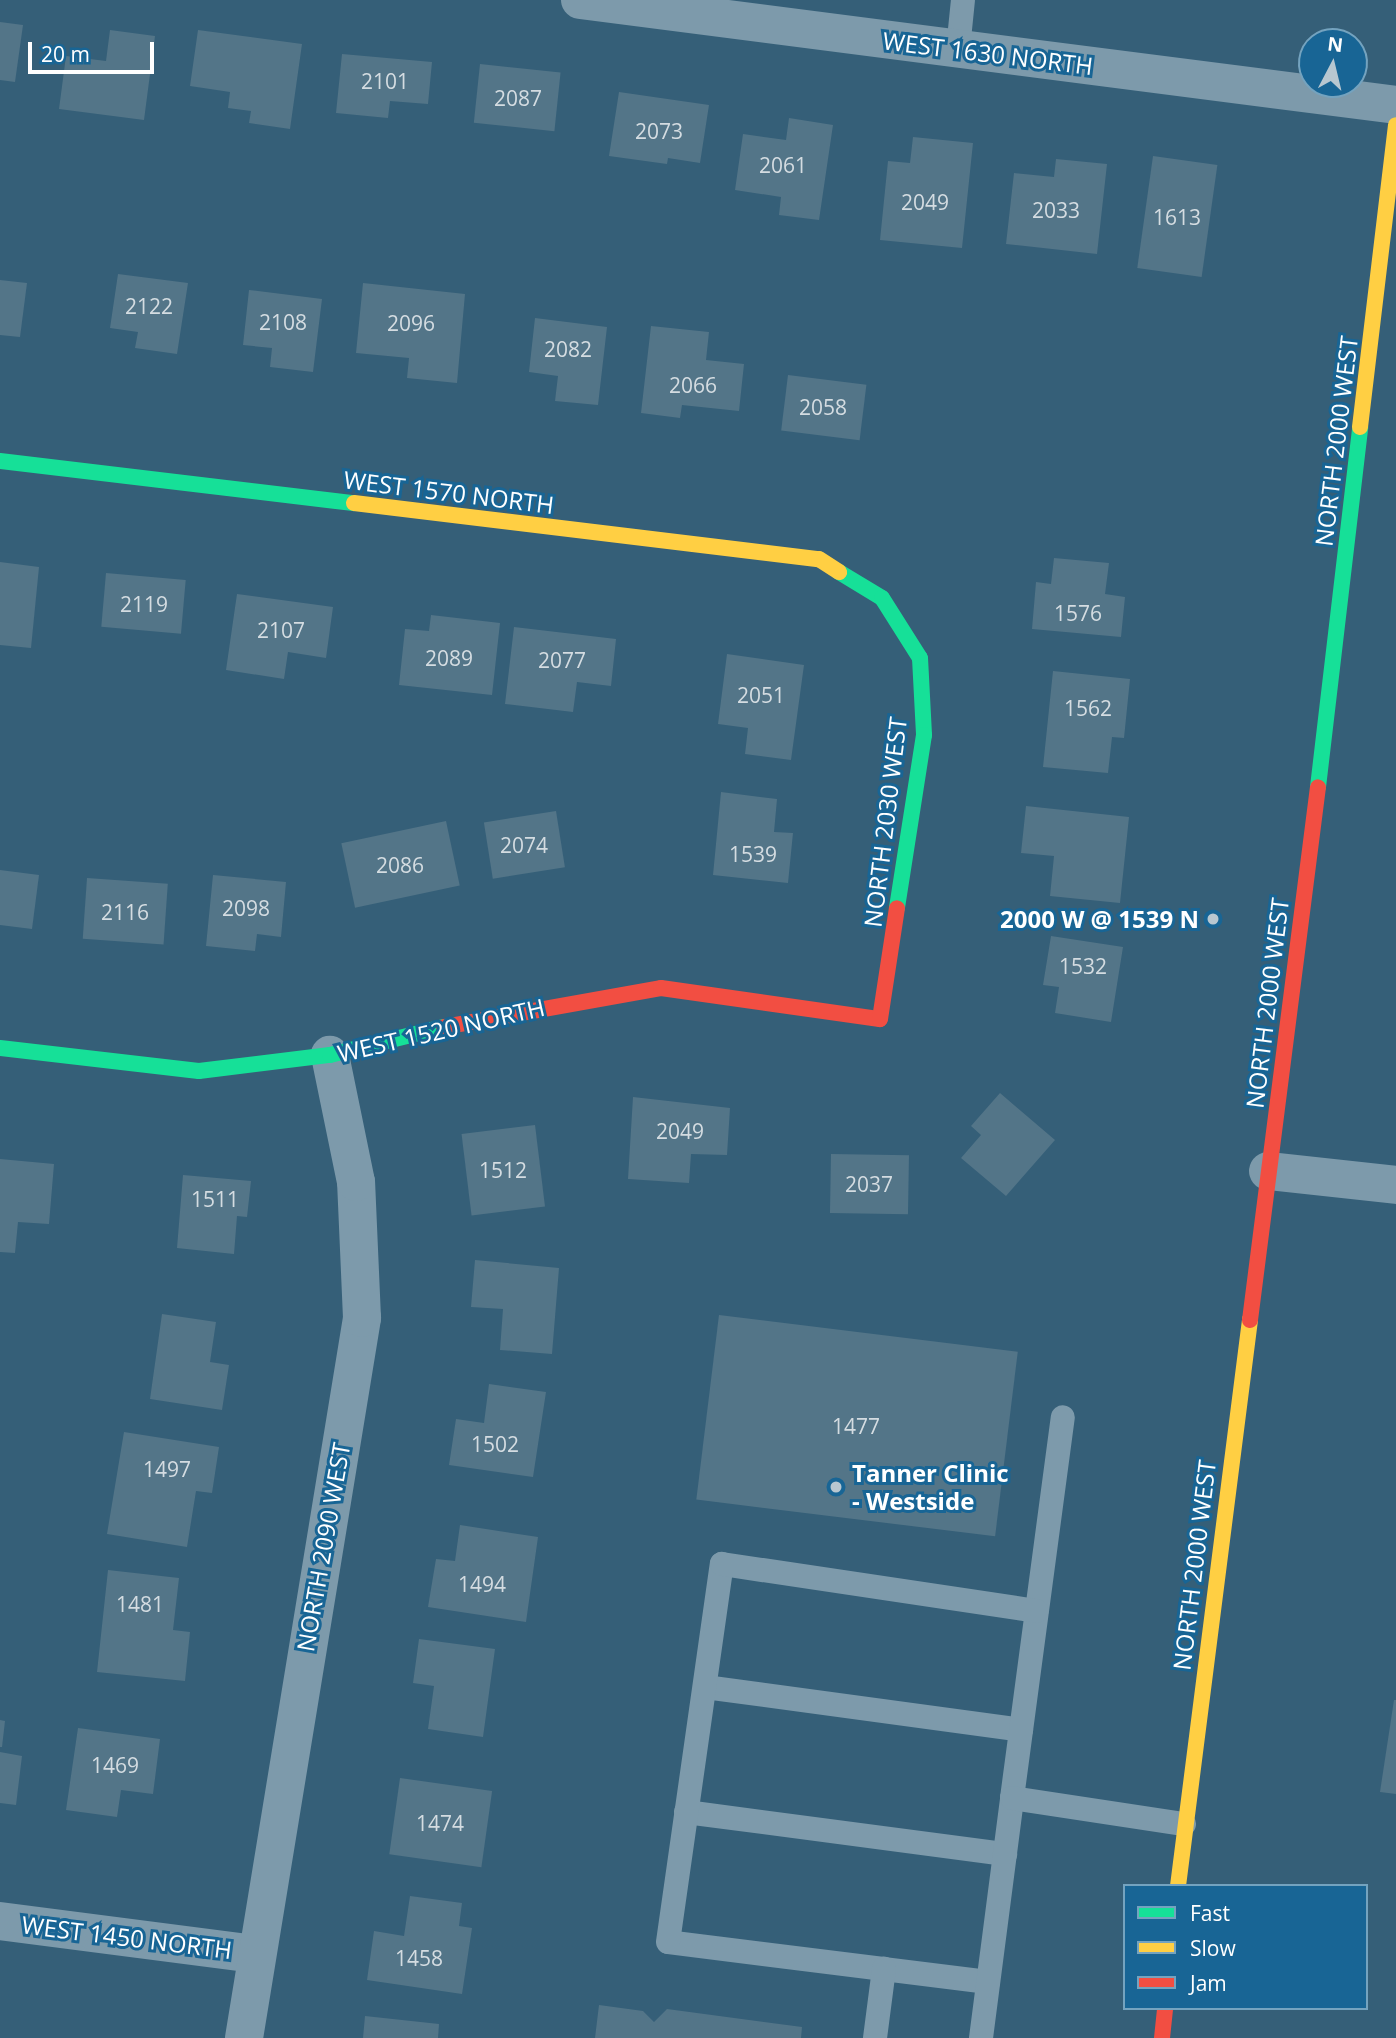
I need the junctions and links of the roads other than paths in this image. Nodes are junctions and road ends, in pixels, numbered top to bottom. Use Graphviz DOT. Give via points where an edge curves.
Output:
graph roads {
  1 [pos="580,0"];
  2 [pos="964,0"];
  3 [pos="958,49"];
  4 [pos="1396,105"];
  5 [pos="1396,125"];
  6 [pos="0,461"];
  7 [pos="882,598"];
  8 [pos="880,1019"];
  9 [pos="0,1048"];
  10 [pos="330,1055"];
  11 [pos="1268,1171"];
  12 [pos="1396,1185"];
  13 [pos="1063,1417"];
  14 [pos="1037,1611"];
  15 [pos="705,1687"];
  16 [pos="1021,1730"];
  17 [pos="1012,1798"];
  18 [pos="686,1812"];
  19 [pos="1184,1824"];
  20 [pos="1005,1854"];
  21 [pos="1178,1884"];
  22 [pos="0,1921"];
  23 [pos="254,1954"];
  24 [pos="884,1969"];
  25 [pos="988,1982"];
  26 [pos="1165,2010"];
  27 [pos="244,2038"];
  28 [pos="875,2038"];
  29 [pos="981,2038"];
  30 [pos="1162,2038"];
  1 -- 3 [label="street, WEST 1630 NORTH"];
  2 -- 3 [label="lane"];
  3 -- 4 [label="street, WEST 1630 NORTH"];
  5 -- 11 [label="street, NORTH 2000 WEST"];
  6 -- 7 [label="street, WEST 1570 NORTH" via="819,559"];
  7 -- 8 [label="street, NORTH 2030 WEST" via="920,658 924,735"];
  8 -- 10 [label="street, WEST 1520 NORTH" via="661,988 499,1014"];
  9 -- 10 [label="street, WEST 1520 NORTH" via="200,1071"];
  10 -- 23 [label="street, NORTH 2090 WEST" via="356,1182 362,1318"];
  11 -- 12 [label="street"];
  11 -- 19 [label="street, NORTH 2000 WEST"];
  13 -- 14 [label="lane"];
  14 -- 15 [label="lane" via="722,1564"];
  14 -- 16 [label="lane"];
  15 -- 16 [label="lane"];
  15 -- 18 [label="lane"];
  16 -- 17 [label="lane"];
  17 -- 19 [label="lane"];
  17 -- 20 [label="lane"];
  18 -- 20 [label="lane"];
  18 -- 24 [label="lane" via="668,1942"];
  19 -- 21 [label="street, NORTH 2000 WEST"];
  20 -- 25 [label="lane"];
  22 -- 23 [label="street, WEST 1450 NORTH"];
  23 -- 27 [label="street, NORTH 2090 WEST"];
  24 -- 25 [label="lane"];
  24 -- 28 [label="lane"];
  25 -- 29 [label="lane"];
  26 -- 30 [label="street"];
}
